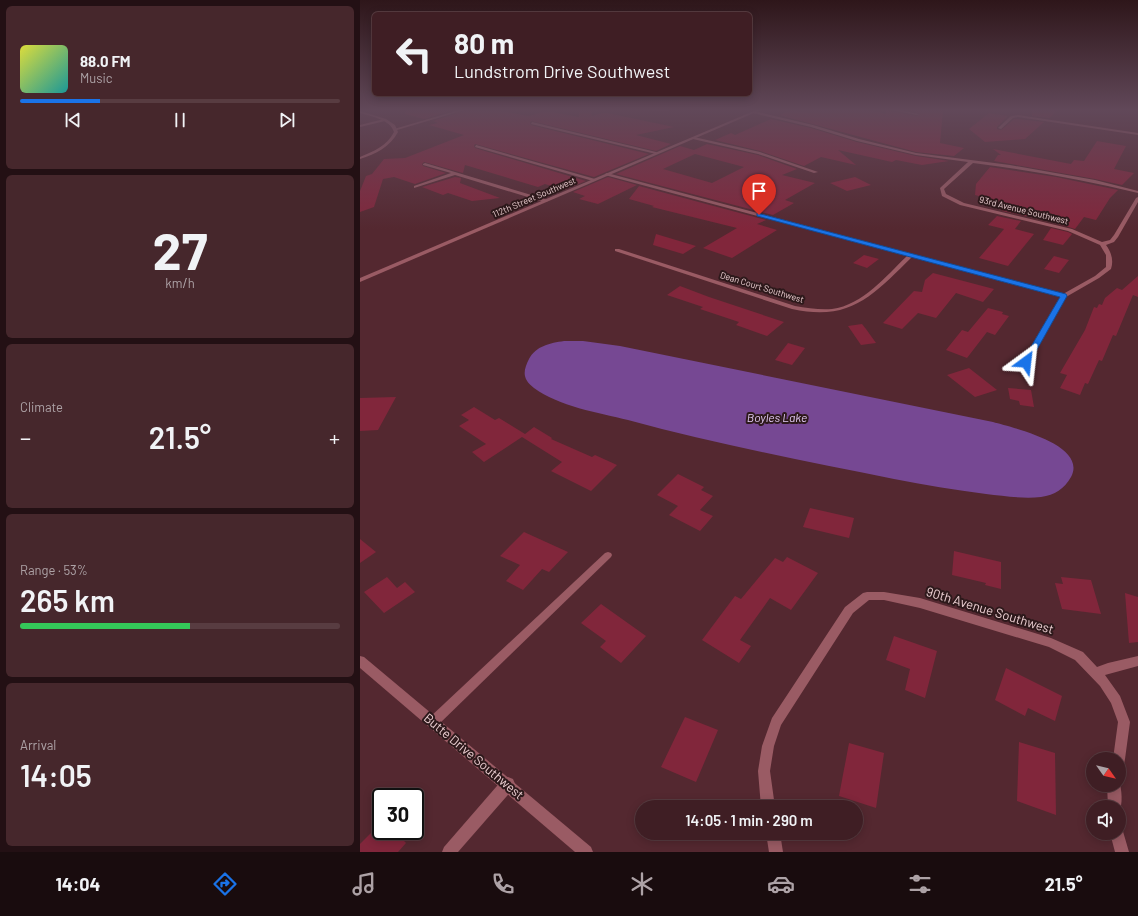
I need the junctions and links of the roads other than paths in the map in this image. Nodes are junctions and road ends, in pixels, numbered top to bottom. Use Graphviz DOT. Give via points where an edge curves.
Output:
graph roads {
  1 [pos="376,150"];
  2 [pos="489,150"];
  3 [pos="643,150"];
  4 [pos="664,150"];
  5 [pos="745,150"];
  6 [pos="897,150"];
  7 [pos="656,153"];
  8 [pos="360,158"];
  9 [pos="972,161"];
  10 [pos="425,164"];
  11 [pos="816,172"];
  12 [pos="456,174"];
  13 [pos="607,174"];
  14 [pos="594,180"];
  15 [pos="416,187"];
  16 [pos="1138,192"];
  17 [pos="1138,198"];
  18 [pos="546,201"];
  19 [pos="1102,244"];
  20 [pos="617,250"];
  21 [pos="911,255"];
  22 [pos="360,280"];
  23 [pos="1064,296"];
  24 [pos="1026,362"];
  25 [pos="608,555"];
  26 [pos="360,661"];
  27 [pos="1138,661"];
  28 [pos="1096,673"];
  29 [pos="433,722"];
  30 [pos="1120,752"];
  31 [pos="508,784"];
  32 [pos="767,800"];
  33 [pos="774,840"];
  34 [pos="1119,840"];
  35 [pos="449,852"];
  36 [pos="586,852"];
  37 [pos="776,852"];
  38 [pos="1122,852"];
  1 -- 8 [label="street"];
  2 -- 14 [label="lane"];
  3 -- 7 [label="street"];
  4 -- 7 [label="street, 112th Street Southwest"];
  5 -- 11 [label="street"];
  6 -- 9 [label="street"];
  7 -- 13 [label="street, 112th Street Southwest"];
  9 -- 16 [label="street" via="1060,174"];
  9 -- 19 [label="street, 93rd Avenue Southwest" via="942,189 950,199 1070,230"];
  10 -- 12 [label="street"];
  12 -- 15 [label="street"];
  12 -- 18 [label="street"];
  13 -- 14 [label="street, 112th Street Southwest"];
  13 -- 21 [label="street"];
  14 -- 18 [label="street, 112th Street Southwest"];
  17 -- 19 [label="street" via="1116,236 1112,241"];
  18 -- 22 [label="street, 112th Street Southwest"];
  19 -- 23 [label="street" via="1110,258 1109,268"];
  20 -- 21 [label="street, Dean Court Southwest" via="794,308 817,311 839,310 860,301"];
  21 -- 23 [label="street"];
  23 -- 24 [label="street"];
  25 -- 29 [label="lane"];
  26 -- 29 [label="street, Butte Drive Southwest"];
  27 -- 28 [label="street"];
  28 -- 30 [label="street, 90th Avenue Southwest" via="1116,700 1124,722"];
  28 -- 32 [label="street, 90th Avenue Southwest" via="1079,656 1051,643 920,603 884,596 867,596 849,610 776,722 768,746 764,771"];
  29 -- 31 [label="street, Butte Drive Southwest"];
  31 -- 35 [label="street"];
  31 -- 36 [label="street, Butte Drive Southwest"];
  33 -- 37 [label="street"];
  34 -- 38 [label="street"];
}
